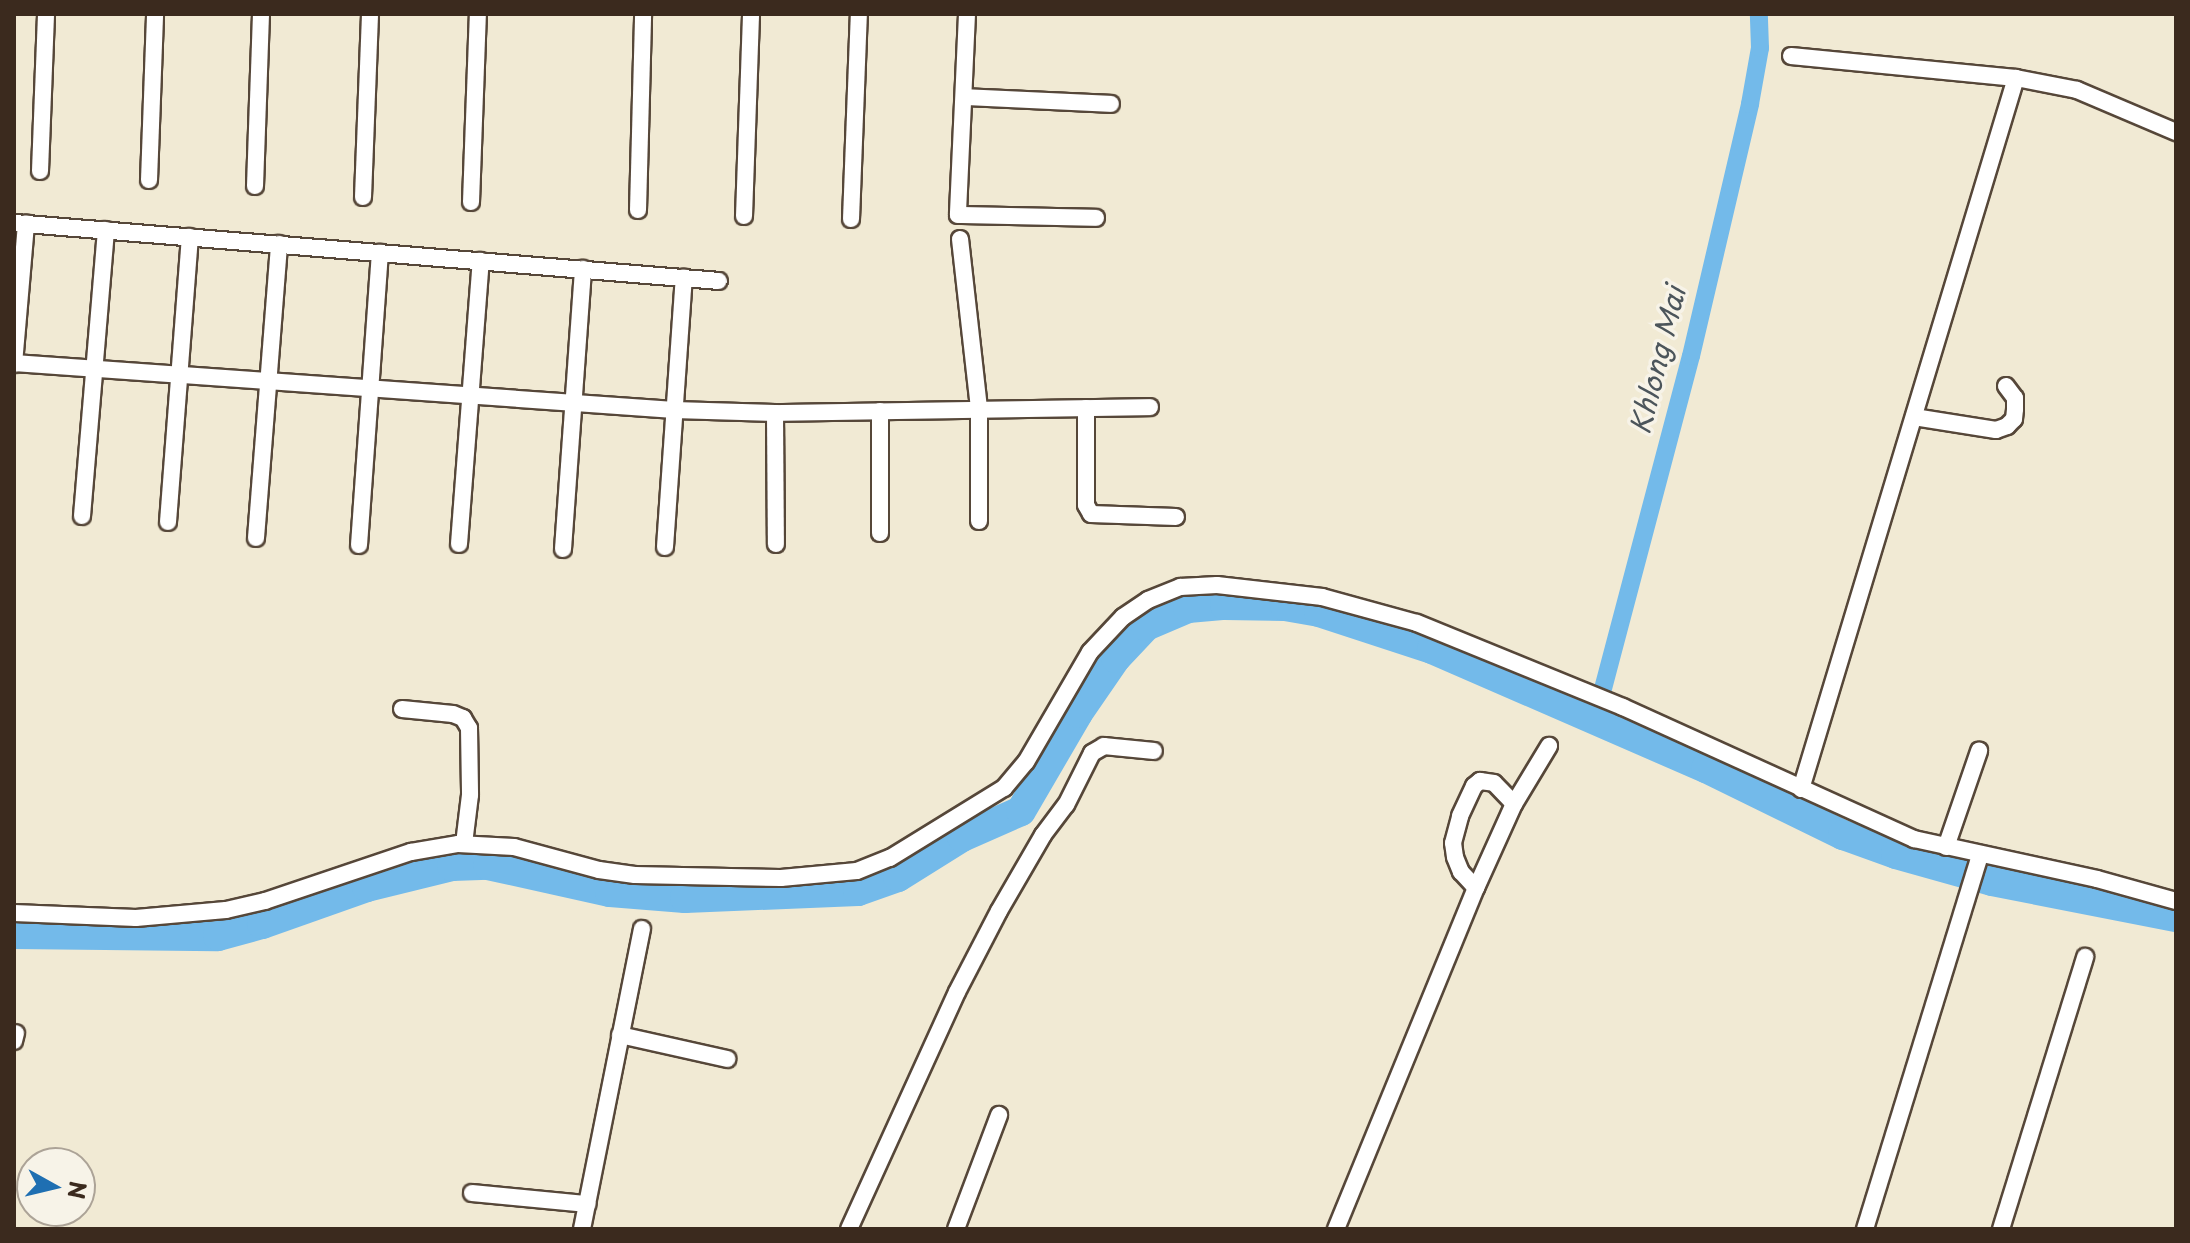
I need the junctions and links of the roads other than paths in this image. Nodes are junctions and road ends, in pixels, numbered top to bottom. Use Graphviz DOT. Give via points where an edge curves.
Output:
graph roads {
  1 [pos="46,14"];
  2 [pos="155,14"];
  3 [pos="261,14"];
  4 [pos="370,14"];
  5 [pos="478,14"];
  6 [pos="643,14"];
  7 [pos="751,14"];
  8 [pos="859,14"];
  9 [pos="967,14"];
  10 [pos="1791,56"];
  11 [pos="2016,78"];
  12 [pos="964,97"];
  13 [pos="1111,104"];
  14 [pos="2176,132"];
  15 [pos="40,171"];
  16 [pos="149,180"];
  17 [pos="255,186"];
  18 [pos="363,197"];
  19 [pos="471,202"];
  20 [pos="638,210"];
  21 [pos="744,216"];
  22 [pos="1096,218"];
  23 [pos="851,219"];
  24 [pos="20,223"];
  25 [pos="106,230"];
  26 [pos="190,237"];
  27 [pos="960,239"];
  28 [pos="279,244"];
  29 [pos="380,253"];
  30 [pos="481,261"];
  31 [pos="583,269"];
  32 [pos="684,278"];
  33 [pos="719,281"];
  34 [pos="14,363"];
  35 [pos="95,369"];
  36 [pos="177,375"];
  37 [pos="267,382"];
  38 [pos="2006,386"];
  39 [pos="369,389"];
  40 [pos="471,397"];
  41 [pos="572,406"];
  42 [pos="1150,407"];
  43 [pos="1086,408"];
  44 [pos="979,409"];
  45 [pos="674,410"];
  46 [pos="880,411"];
  47 [pos="775,413"];
  48 [pos="1914,417"];
  49 [pos="82,516"];
  50 [pos="1176,517"];
  51 [pos="979,521"];
  52 [pos="168,522"];
  53 [pos="880,533"];
  54 [pos="256,538"];
  55 [pos="459,544"];
  56 [pos="776,544"];
  57 [pos="359,545"];
  58 [pos="665,547"];
  59 [pos="563,549"];
  60 [pos="402,709"];
  61 [pos="1549,746"];
  62 [pos="1154,751"];
  63 [pos="1979,751"];
  64 [pos="1801,789"];
  65 [pos="1514,804"];
  66 [pos="464,844"];
  67 [pos="1946,847"];
  68 [pos="1979,861"];
  69 [pos="1476,888"];
  70 [pos="2176,901"];
  71 [pos="14,913"];
  72 [pos="642,929"];
  73 [pos="2085,957"];
  74 [pos="620,1035"];
  75 [pos="727,1059"];
  76 [pos="999,1115"];
  77 [pos="472,1193"];
  78 [pos="587,1204"];
  79 [pos="582,1229"];
  80 [pos="849,1229"];
  81 [pos="956,1229"];
  82 [pos="1336,1229"];
  83 [pos="1865,1229"];
  84 [pos="2001,1229"];
  1 -- 15 [label="street"];
  2 -- 16 [label="street"];
  3 -- 17 [label="street"];
  4 -- 18 [label="street"];
  5 -- 19 [label="street"];
  6 -- 20 [label="street"];
  7 -- 21 [label="street"];
  8 -- 23 [label="street"];
  9 -- 12 [label="street"];
  10 -- 11 [label="street"];
  11 -- 14 [label="street" via="2077,90"];
  11 -- 48 [label="street"];
  12 -- 13 [label="street"];
  12 -- 22 [label="street" via="958,215"];
  24 -- 25 [label="street"];
  24 -- 34 [label="street"];
  25 -- 26 [label="street"];
  25 -- 35 [label="street"];
  26 -- 28 [label="street"];
  26 -- 36 [label="street"];
  27 -- 44 [label="street"];
  28 -- 29 [label="street"];
  28 -- 37 [label="street"];
  29 -- 30 [label="street"];
  29 -- 39 [label="street"];
  30 -- 31 [label="street"];
  30 -- 40 [label="street"];
  31 -- 32 [label="street"];
  31 -- 41 [label="street"];
  32 -- 33 [label="street"];
  32 -- 45 [label="street"];
  34 -- 35 [label="street"];
  35 -- 36 [label="street"];
  35 -- 49 [label="street"];
  36 -- 37 [label="street"];
  36 -- 52 [label="street"];
  37 -- 39 [label="street"];
  37 -- 54 [label="street"];
  38 -- 48 [label="street" via="2015,398 2014,419 1996,430"];
  39 -- 40 [label="street"];
  39 -- 57 [label="street"];
  40 -- 41 [label="street"];
  40 -- 55 [label="street"];
  41 -- 45 [label="street"];
  41 -- 59 [label="street"];
  42 -- 43 [label="street"];
  43 -- 44 [label="street"];
  43 -- 50 [label="street" via="1086,505 1091,514"];
  44 -- 46 [label="street"];
  44 -- 51 [label="street"];
  45 -- 47 [label="street"];
  45 -- 58 [label="street"];
  46 -- 47 [label="street"];
  46 -- 53 [label="street"];
  47 -- 56 [label="street"];
  48 -- 64 [label="street"];
  60 -- 66 [label="street" via="453,714 469,728"];
  61 -- 65 [label="street"];
  62 -- 80 [label="street" via="1104,746 1092,753 964,979"];
  63 -- 67 [label="street"];
  64 -- 66 [label="street" via="1623,707 1417,623 1273,589 1217,585 1180,587 1148,600 1107,632 1077,672 1026,762 1004,788 875,865 781,878 635,875 514,847"];
  64 -- 67 [label="street" via="1914,839"];
  65 -- 69 [label="street"];
  65 -- 69 [label="street" via="1494,783 1480,781 1460,816 1455,857"];
  66 -- 71 [label="street" via="411,852 226,910 136,918"];
  67 -- 68 [label="street"];
  68 -- 70 [label="street" via="2097,879"];
  68 -- 83 [label="street"];
  69 -- 82 [label="street"];
  72 -- 74 [label="street"];
  73 -- 84 [label="street"];
  74 -- 75 [label="street"];
  74 -- 78 [label="street"];
  76 -- 81 [label="street"];
  77 -- 78 [label="street"];
  78 -- 79 [label="street"];
}
